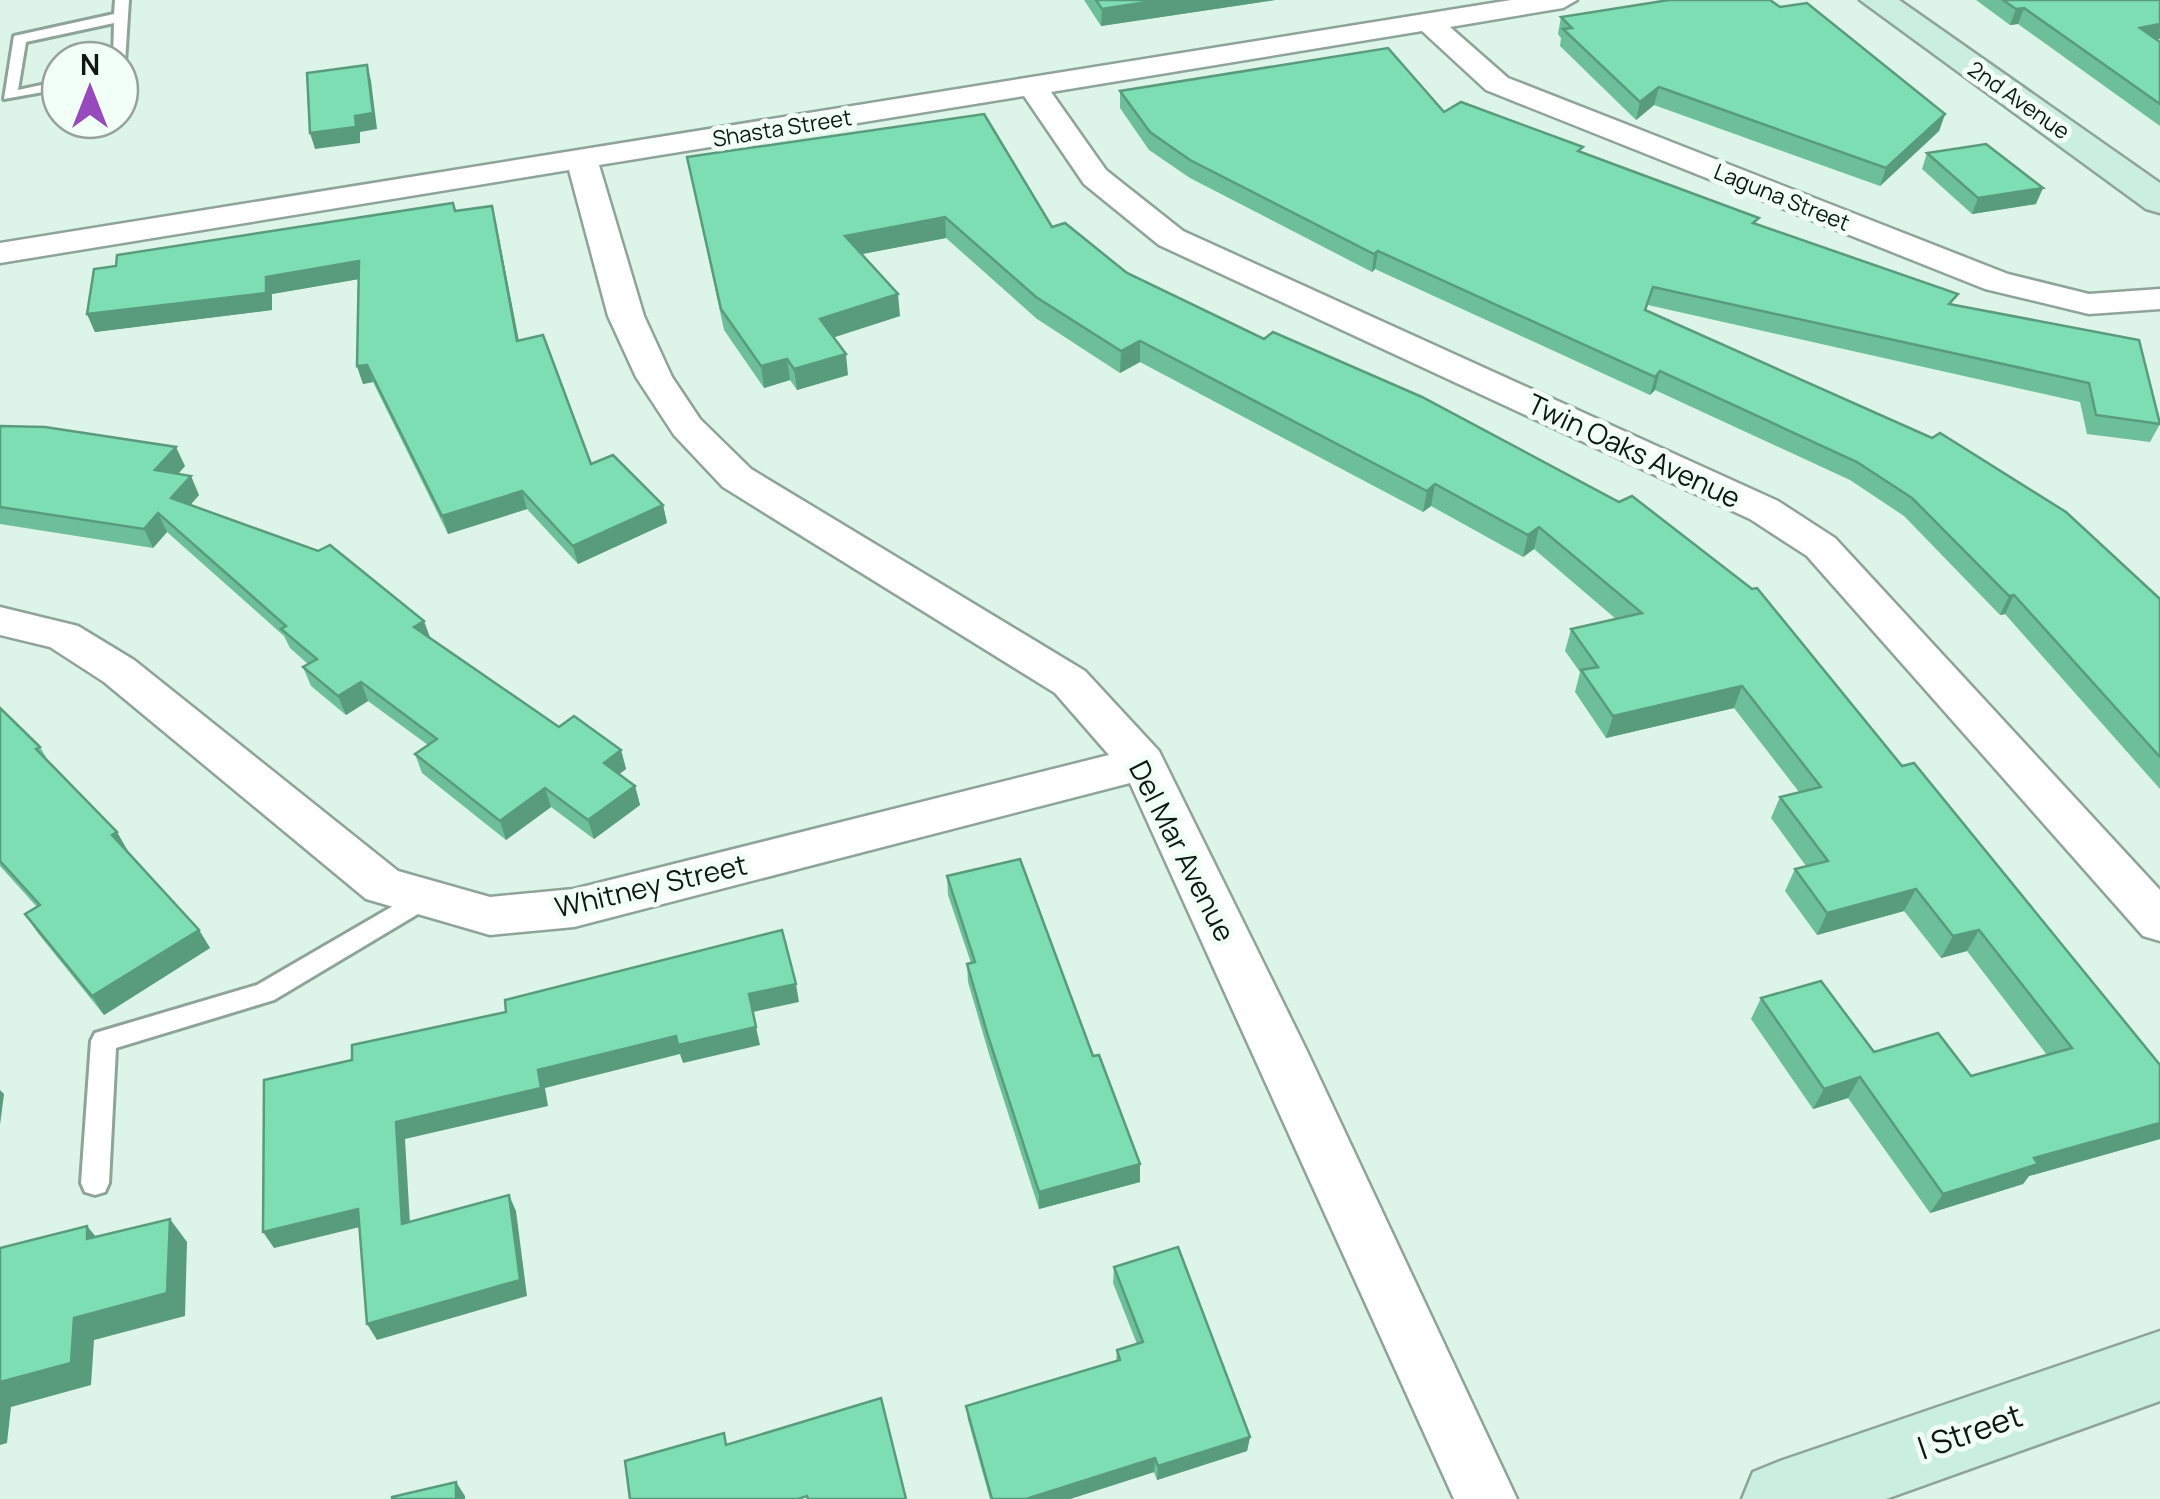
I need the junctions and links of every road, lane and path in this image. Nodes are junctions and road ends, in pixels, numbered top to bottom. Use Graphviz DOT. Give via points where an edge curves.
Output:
graph roads {
  1 [pos="1564,0"];
  2 [pos="1877,0"];
  3 [pos="121,8"];
  4 [pos="1428,23"];
  5 [pos="120,40"];
  6 [pos="1033,88"];
  7 [pos="40,89"];
  8 [pos="582,160"];
  9 [pos="2160,200"];
  10 [pos="0,253"];
  11 [pos="2160,299"];
  12 [pos="0,621"];
  13 [pos="1143,763"];
  14 [pos="424,898"];
  15 [pos="2160,922"];
  16 [pos="95,1183"];
  17 [pos="2160,1366"];
  18 [pos="1486,1499"];
  19 [pos="1780,1499"];
  1 -- 4 [label="street, Shasta Street"];
  2 -- 9 [label="street, 2nd Avenue"];
  3 -- 5 [label="lane"];
  3 -- 7 [label="lane" via="20,38 8,96"];
  4 -- 6 [label="street, Shasta Street"];
  4 -- 11 [label="street, Laguna Street" via="1497,84 1996,282 2090,304"];
  6 -- 8 [label="street, Shasta Street"];
  6 -- 15 [label="street, Twin Oaks Avenue" via="1095,177 1171,238 1764,510 1822,547"];
  8 -- 10 [label="street, Shasta Street"];
  8 -- 13 [label="street, Del Mar Avenue" via="626,316 654,377 687,426 738,478 1070,682"];
  12 -- 14 [label="street, Whitney Street" via="62,636 119,671 382,886"];
  13 -- 14 [label="street, Whitney Street" via="574,908 490,916"];
  13 -- 18 [label="street, Del Mar Avenue"];
  14 -- 16 [label="lane" via="265,993 104,1041"];
  17 -- 19 [label="street, I Street"];
}
